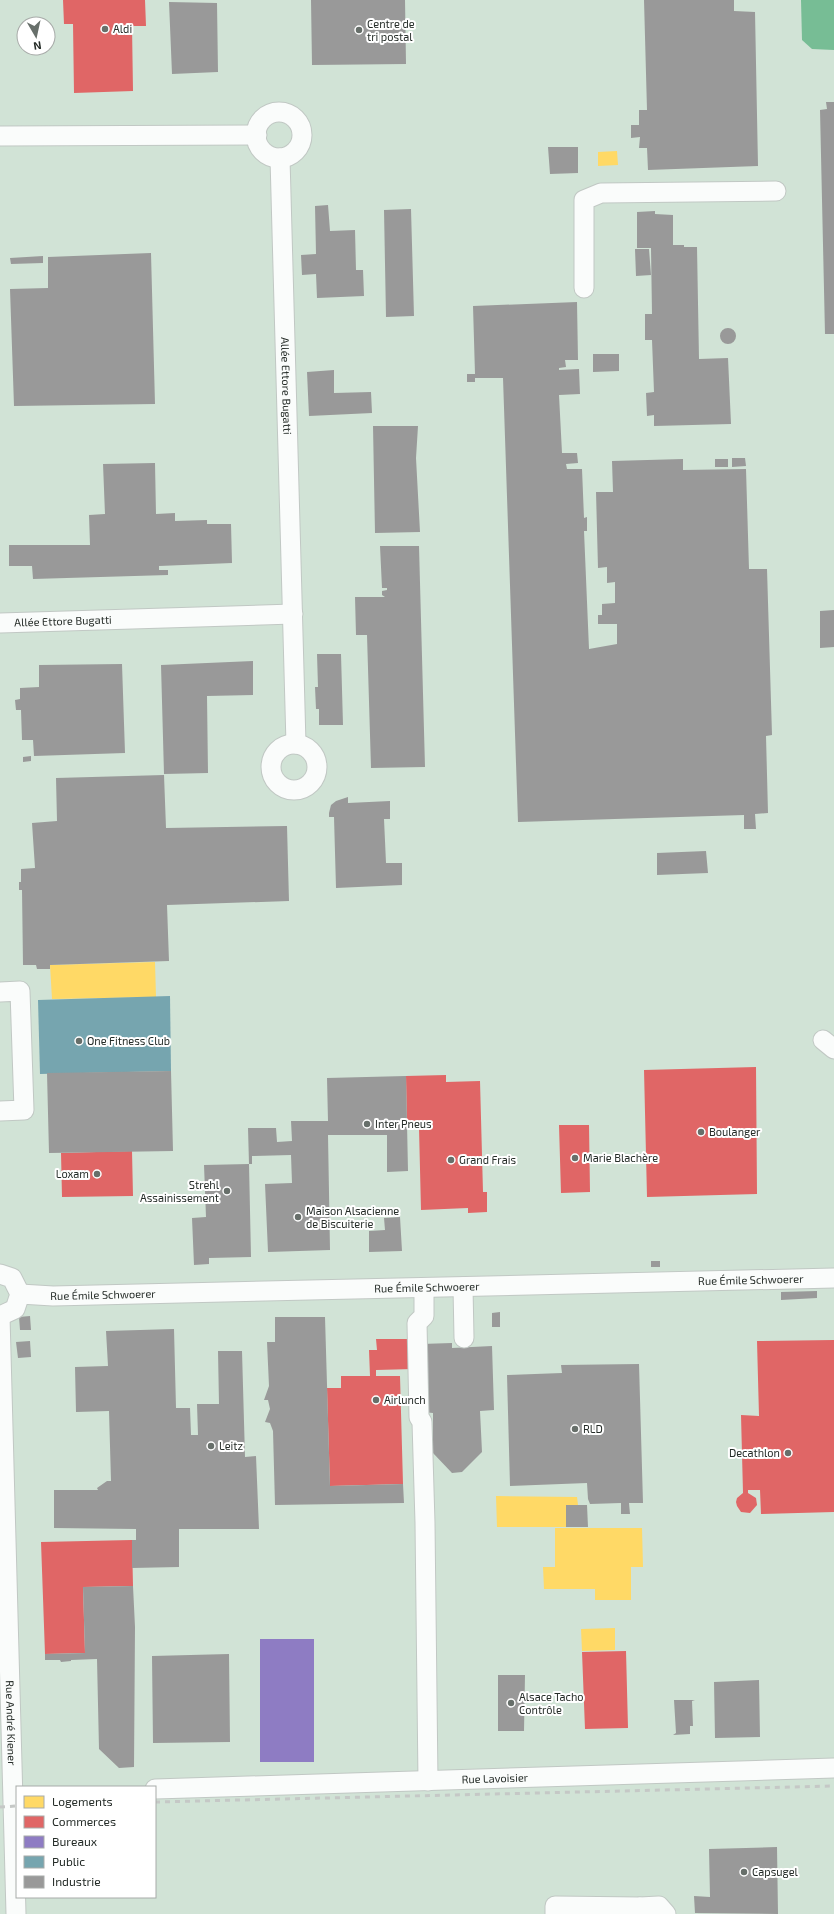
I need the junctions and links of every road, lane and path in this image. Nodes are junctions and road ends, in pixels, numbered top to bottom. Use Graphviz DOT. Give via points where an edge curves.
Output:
graph roads {
  1 [pos="257,135"];
  2 [pos="0,136"];
  3 [pos="280,158"];
  4 [pos="776,191"];
  5 [pos="584,288"];
  6 [pos="293,614"];
  7 [pos="0,623"];
  8 [pos="296,744"];
  9 [pos="0,992"];
  10 [pos="0,1111"];
  11 [pos="0,1274"];
  12 [pos="834,1278"];
  13 [pos="463,1287"];
  14 [pos="424,1288"];
  15 [pos="20,1294"];
  16 [pos="0,1316"];
  17 [pos="464,1338"];
  18 [pos="834,1768"];
  19 [pos="428,1781"];
  20 [pos="156,1789"];
  21 [pos="10,1794"];
  22 [pos="637,1910"];
  23 [pos="16,1914"];
  24 [pos="555,1914"];
  25 [pos="666,1914"];
  1 -- 2 [label="street"];
  1 -- 3 [label="street" via="258,143 266,154"];
  1 -- 3 [label="street" via="257,129 265,117 278,112 292,115 301,126 302,141 294,154"];
  3 -- 6 [label="street, Allée Ettore Bugatti"];
  4 -- 5 [label="street" via="601,193 584,200"];
  6 -- 7 [label="street, Allée Ettore Bugatti"];
  6 -- 8 [label="street, Allée Ettore Bugatti"];
  9 -- 10 [label="street" via="20,991 24,1110"];
  11 -- 15 [label="street" via="12,1278"];
  12 -- 13 [label="street, Rue Émile Schwoerer"];
  13 -- 14 [label="street, Rue Émile Schwoerer"];
  13 -- 17 [label="street"];
  14 -- 15 [label="street, Rue Émile Schwoerer" via="53,1296"];
  14 -- 19 [label="street" via="424,1316 418,1323 419,1417 422,1422 425,1523"];
  15 -- 16 [label="street" via="15,1309"];
  16 -- 21 [label="street, Rue André Kiener"];
  18 -- 19 [label="street, Rue Lavoisier"];
  19 -- 20 [label="street, Rue Lavoisier"];
  21 -- 23 [label="street, Rue André Kiener"];
  22 -- 24 [label="street" via="555,1906"];
  22 -- 25 [label="street" via="658,1906"];
}
